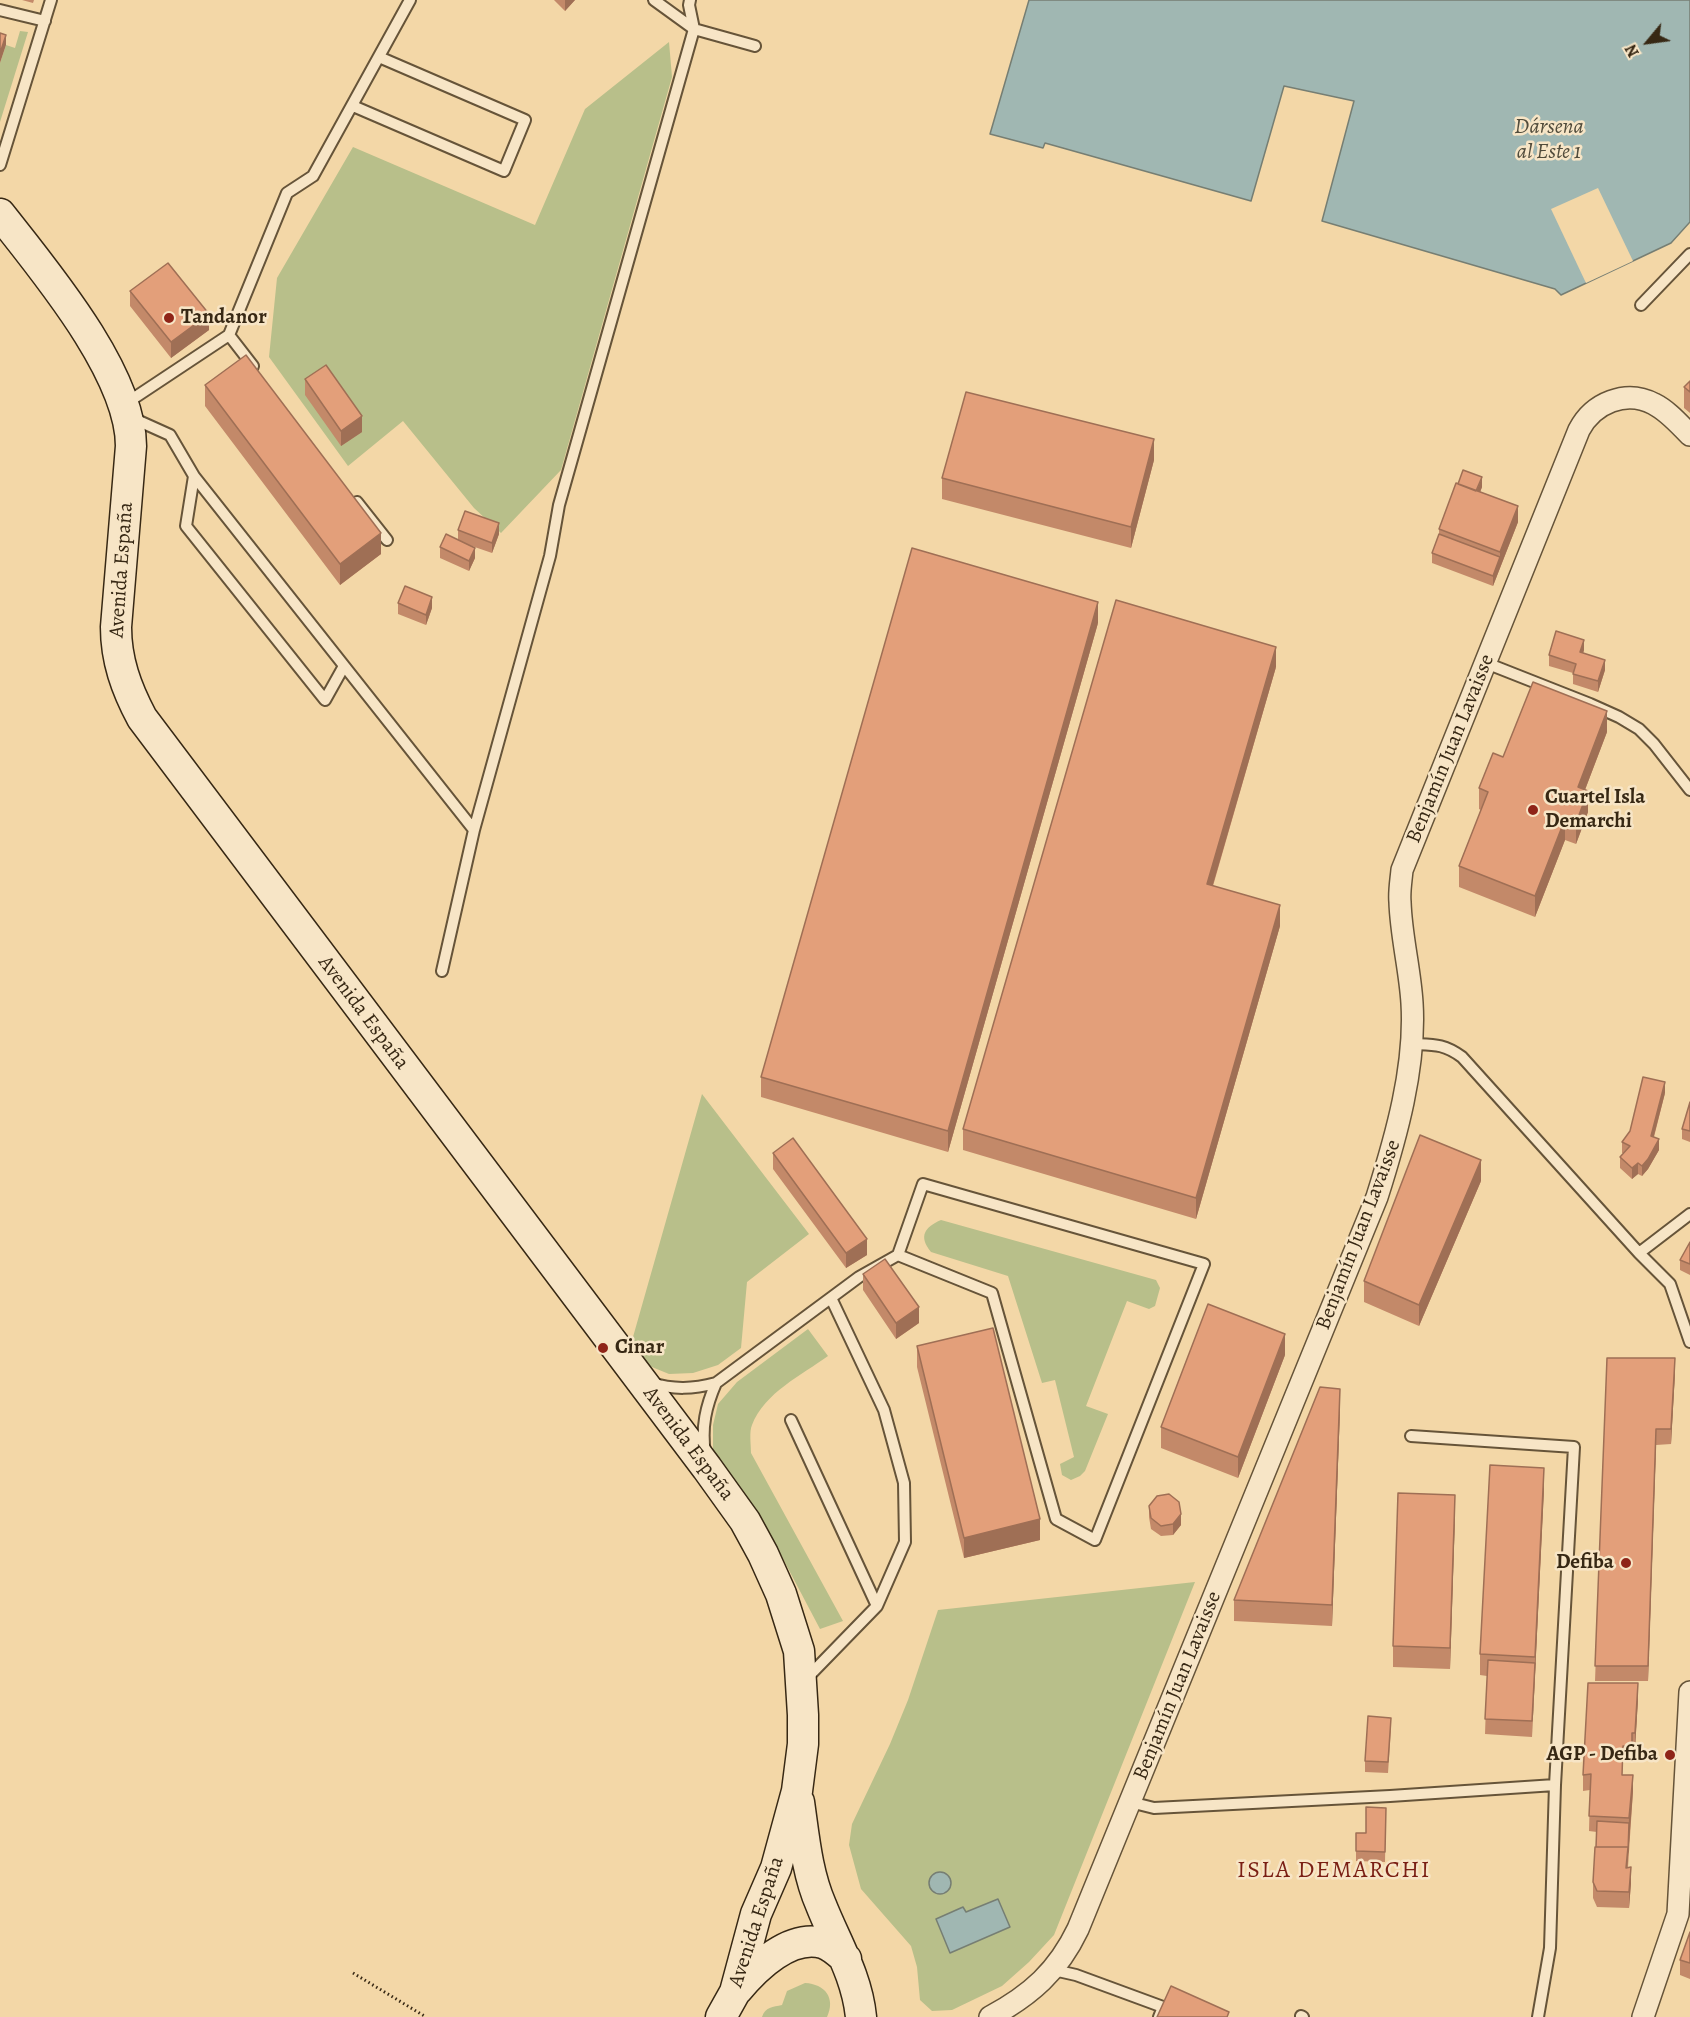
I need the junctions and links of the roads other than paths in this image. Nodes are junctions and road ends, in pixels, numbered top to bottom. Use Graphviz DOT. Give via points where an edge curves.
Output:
graph roads {
  1 [pos="51,0"];
  2 [pos="410,0"];
  3 [pos="654,0"];
  4 [pos="690,0"];
  5 [pos="0,10"];
  6 [pos="45,21"];
  7 [pos="694,29"];
  8 [pos="756,46"];
  9 [pos="379,57"];
  10 [pos="353,106"];
  11 [pos="0,165"];
  12 [pos="0,214"];
  13 [pos="1690,254"];
  14 [pos="1641,305"];
  15 [pos="229,335"];
  16 [pos="258,372"];
  17 [pos="126,410"];
  18 [pos="1690,435"];
  19 [pos="194,476"];
  20 [pos="351,494"];
  21 [pos="387,540"];
  22 [pos="1486,663"];
  23 [pos="344,666"];
  24 [pos="1690,790"];
  25 [pos="474,830"];
  26 [pos="442,971"];
  27 [pos="1410,1044"];
  28 [pos="1690,1214"];
  29 [pos="1639,1253"];
  30 [pos="898,1255"];
  31 [pos="831,1298"];
  32 [pos="1690,1342"];
  33 [pos="640,1379"];
  34 [pos="716,1383"];
  35 [pos="791,1420"];
  36 [pos="1411,1436"];
  37 [pos="707,1468"];
  38 [pos="877,1606"];
  39 [pos="801,1683"];
  40 [pos="1690,1692"];
  41 [pos="1689,1718"];
  42 [pos="1555,1785"];
  43 [pos="797,1791"];
  44 [pos="1130,1802"];
  45 [pos="1686,1828"];
  46 [pos="846,1959"];
  47 [pos="1054,1970"];
  48 [pos="728,2004"];
  49 [pos="861,2017"];
  50 [pos="990,2017"];
  51 [pos="1159,2017"];
  52 [pos="1538,2017"];
  53 [pos="1643,2017"];
  1 -- 6 [label="lane"];
  2 -- 9 [label="lane"];
  3 -- 7 [label="lane"];
  4 -- 7 [label="lane"];
  5 -- 6 [label="lane"];
  6 -- 11 [label="lane"];
  7 -- 8 [label="lane"];
  7 -- 25 [label="lane" via="559,505 550,556"];
  9 -- 10 [label="lane"];
  9 -- 10 [label="lane" via="525,120 504,171"];
  10 -- 15 [label="lane" via="313,176 287,193"];
  12 -- 17 [label="street, Avenida España" via="66,301 105,364"];
  13 -- 14 [label="lane"];
  15 -- 16 [label="lane"];
  15 -- 17 [label="lane"];
  17 -- 19 [label="lane" via="170,435"];
  17 -- 33 [label="street, Avenida España" via="131,446 116,645 133,701 161,745"];
  18 -- 22 [label="street, Benjamín Juan Lavaisse" via="1662,410 1646,401 1627,398 1601,405 1585,420"];
  19 -- 23 [label="lane"];
  19 -- 23 [label="lane" via="186,526 325,700"];
  20 -- 21 [label="lane"];
  22 -- 24 [label="lane" via="1619,717 1654,744"];
  22 -- 27 [label="street, Benjamín Juan Lavaisse" via="1402,870 1399,900 1412,1004"];
  23 -- 25 [label="lane"];
  25 -- 26 [label="lane"];
  27 -- 29 [label="lane" via="1438,1045 1462,1056"];
  27 -- 44 [label="street, Benjamín Juan Lavaisse" via="1397,1134 1377,1197"];
  28 -- 29 [label="lane"];
  29 -- 32 [label="lane" via="1670,1284"];
  30 -- 30 [label="lane" via="992,1293 1056,1519 1095,1540 1204,1264 923,1184"];
  30 -- 31 [label="lane"];
  31 -- 34 [label="lane"];
  31 -- 38 [label="lane" via="884,1410 904,1483 905,1542"];
  33 -- 34 [label="lane" via="676,1389"];
  33 -- 37 [label="street, Avenida España"];
  34 -- 37 [label="lane" via="705,1410"];
  35 -- 38 [label="lane"];
  36 -- 42 [label="lane" via="1574,1447"];
  37 -- 39 [label="street, Avenida España" via="745,1521 781,1594 799,1651"];
  38 -- 39 [label="lane"];
  39 -- 43 [label="street, Avenida España" via="802,1744"];
  40 -- 41 [label="street"];
  41 -- 45 [label="street"];
  42 -- 44 [label="lane" via="1154,1808"];
  42 -- 52 [label="lane" via="1550,1947"];
  43 -- 46 [label="street, Avenida España" via="810,1873"];
  43 -- 48 [label="street, Avenida España" via="776,1869 756,1914"];
  44 -- 47 [label="street, Benjamín Juan Lavaisse" via="1078,1929"];
  45 -- 53 [label="street" via="1678,1914"];
  46 -- 48 [label="street" via="825,1943 797,1944 766,1961"];
  46 -- 49 [label="street, Avenida España" via="860,1999"];
  47 -- 50 [label="street, Benjamín Juan Lavaisse" via="1036,1987"];
  47 -- 51 [label="lane" via="1163,2007"];
}
